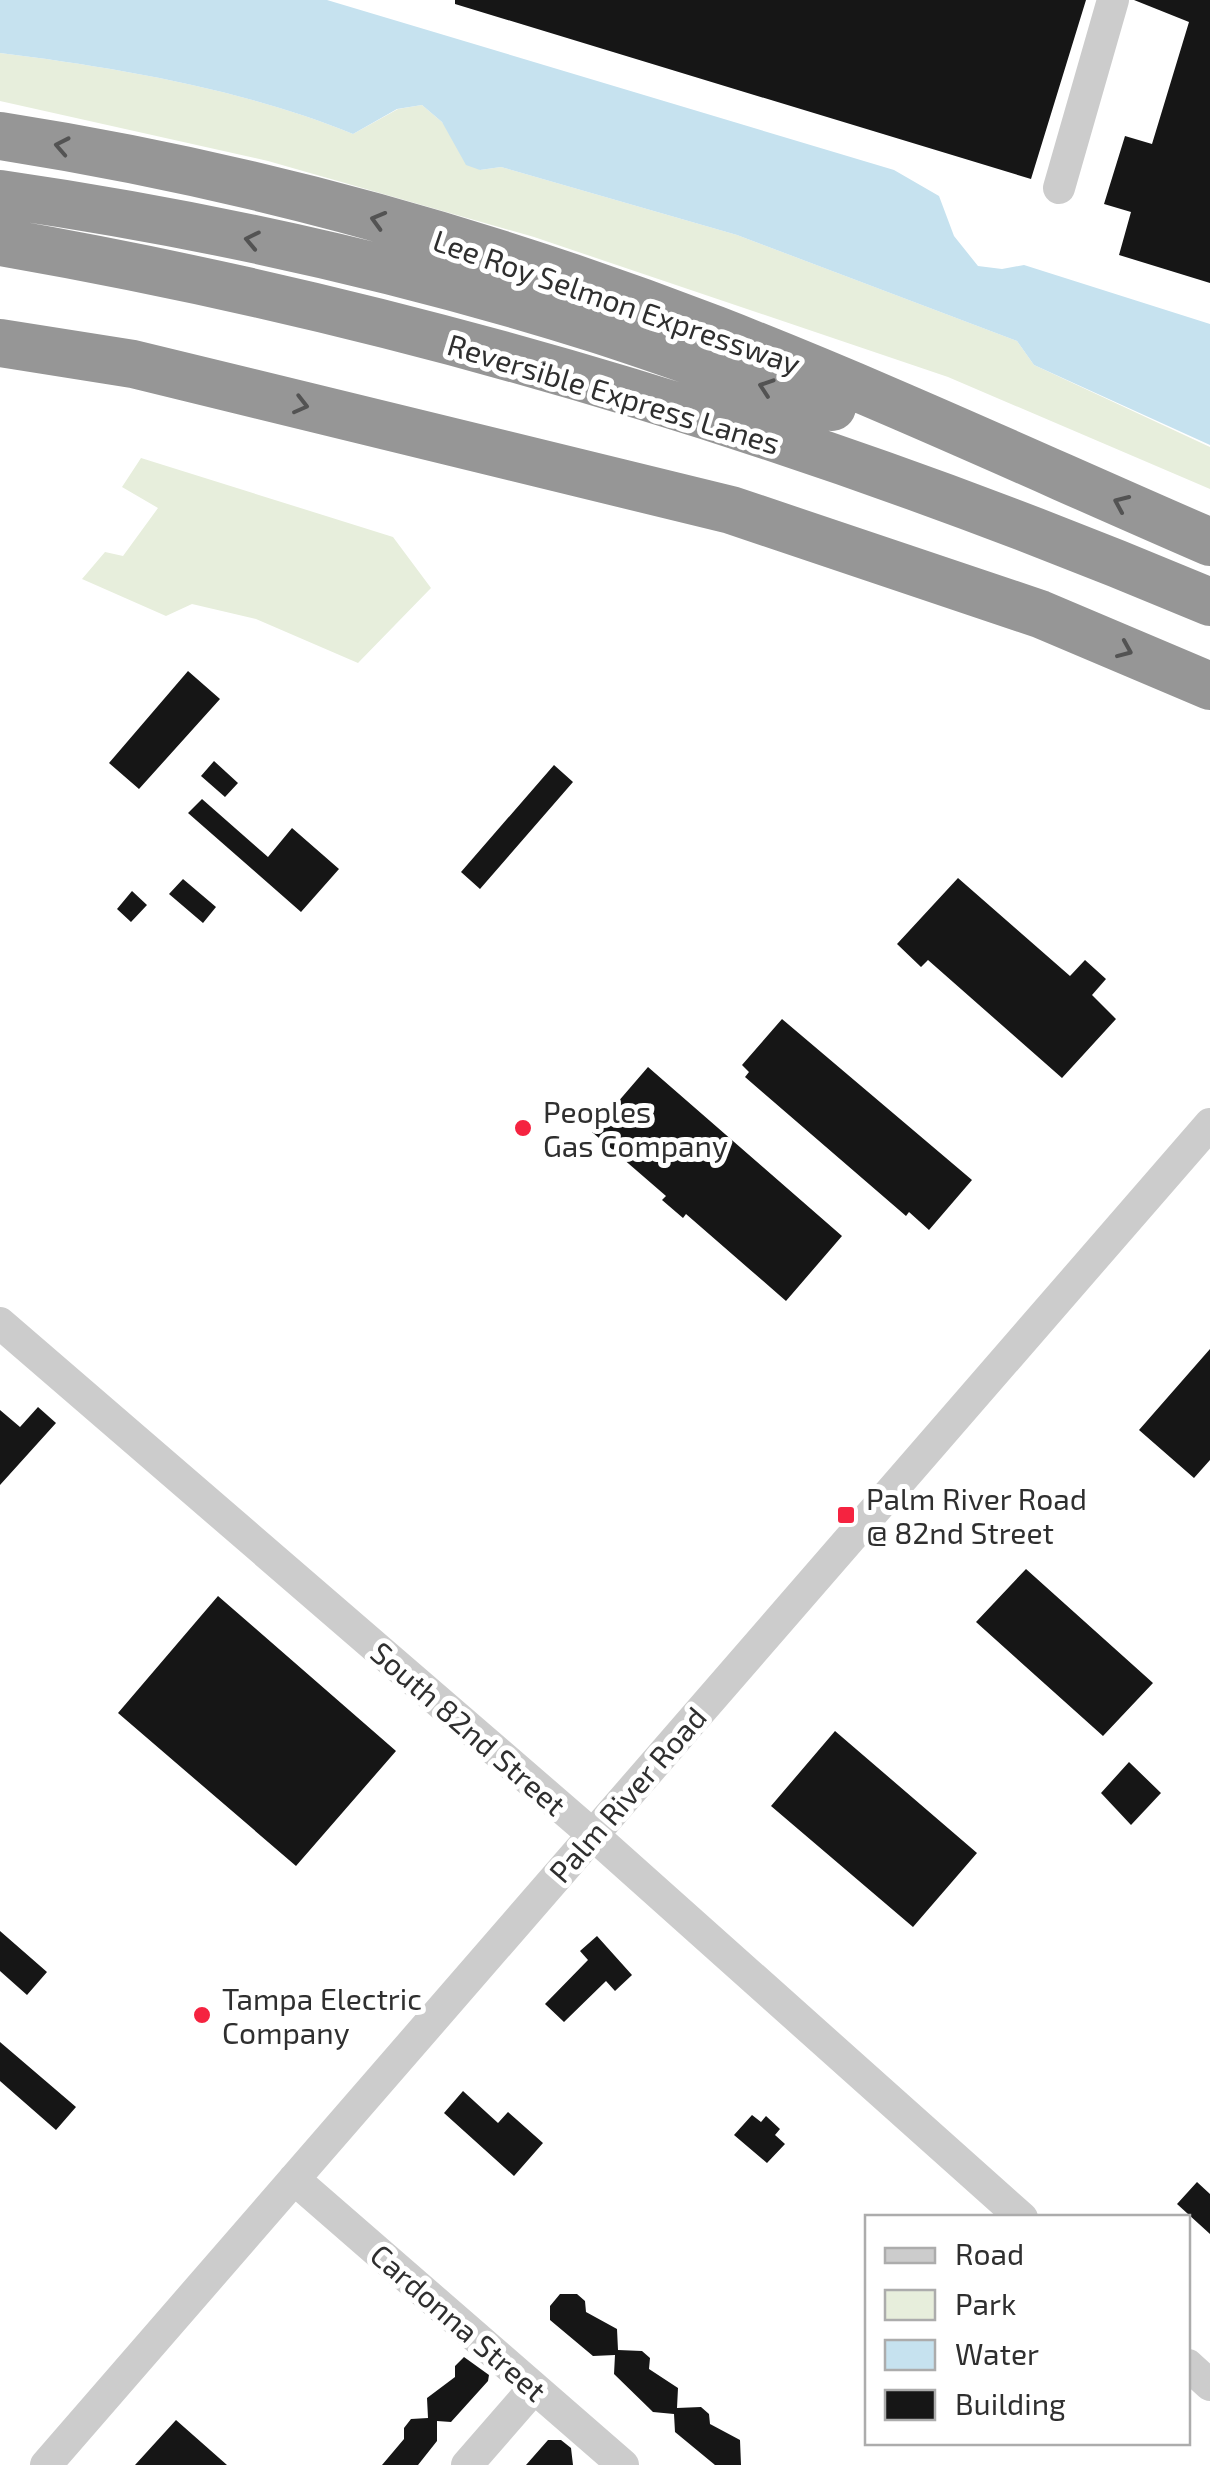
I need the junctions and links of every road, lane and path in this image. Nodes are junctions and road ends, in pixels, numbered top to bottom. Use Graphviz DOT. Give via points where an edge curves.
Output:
graph roads {
  1 [pos="1113,0"];
  2 [pos="0,136"];
  3 [pos="1058,188"];
  4 [pos="0,194"];
  5 [pos="0,242"];
  6 [pos="0,310"];
  7 [pos="0,343"];
  8 [pos="962,434"];
  9 [pos="1210,542"];
  10 [pos="1210,602"];
  11 [pos="1040,614"];
  12 [pos="1210,686"];
  13 [pos="1210,1124"];
  14 [pos="0,1323"];
  15 [pos="592,1834"];
  16 [pos="294,2179"];
  17 [pos="1019,2215"];
  18 [pos="1190,2367"];
  19 [pos="1210,2385"];
  20 [pos="534,2388"];
  21 [pos="46,2465"];
  22 [pos="467,2465"];
  23 [pos="623,2465"];
  1 -- 3 [label="street"];
  8 -- 2 [label="highway, Lee Roy Selmon Expressway, one-way" via="714,330 460,244 314,202"];
  8 -- 4 [label="highway, one-way" via="895,426 592,328 298,250"];
  5 -- 10 [label="highway, Reversible Express Lanes" via="264,296 606,388 881,476"];
  6 -- 11 [label="highway" via="346,382 590,443 950,560"];
  7 -- 11 [label="highway, one-way" via="133,364 731,510"];
  9 -- 8 [label="highway, Lee Roy Selmon Expressway, one-way"];
  11 -- 12 [label="highway, one-way"];
  13 -- 15 [label="street, Palm River Road"];
  14 -- 15 [label="street, South 82nd Street"];
  15 -- 16 [label="street, Palm River Road"];
  15 -- 17 [label="street, South 82nd Street"];
  16 -- 20 [label="street, Cardonna Street"];
  16 -- 21 [label="street, Palm River Road"];
  18 -- 19 [label="street"];
  20 -- 22 [label="street"];
  20 -- 23 [label="street, Cardonna Street"];
}
